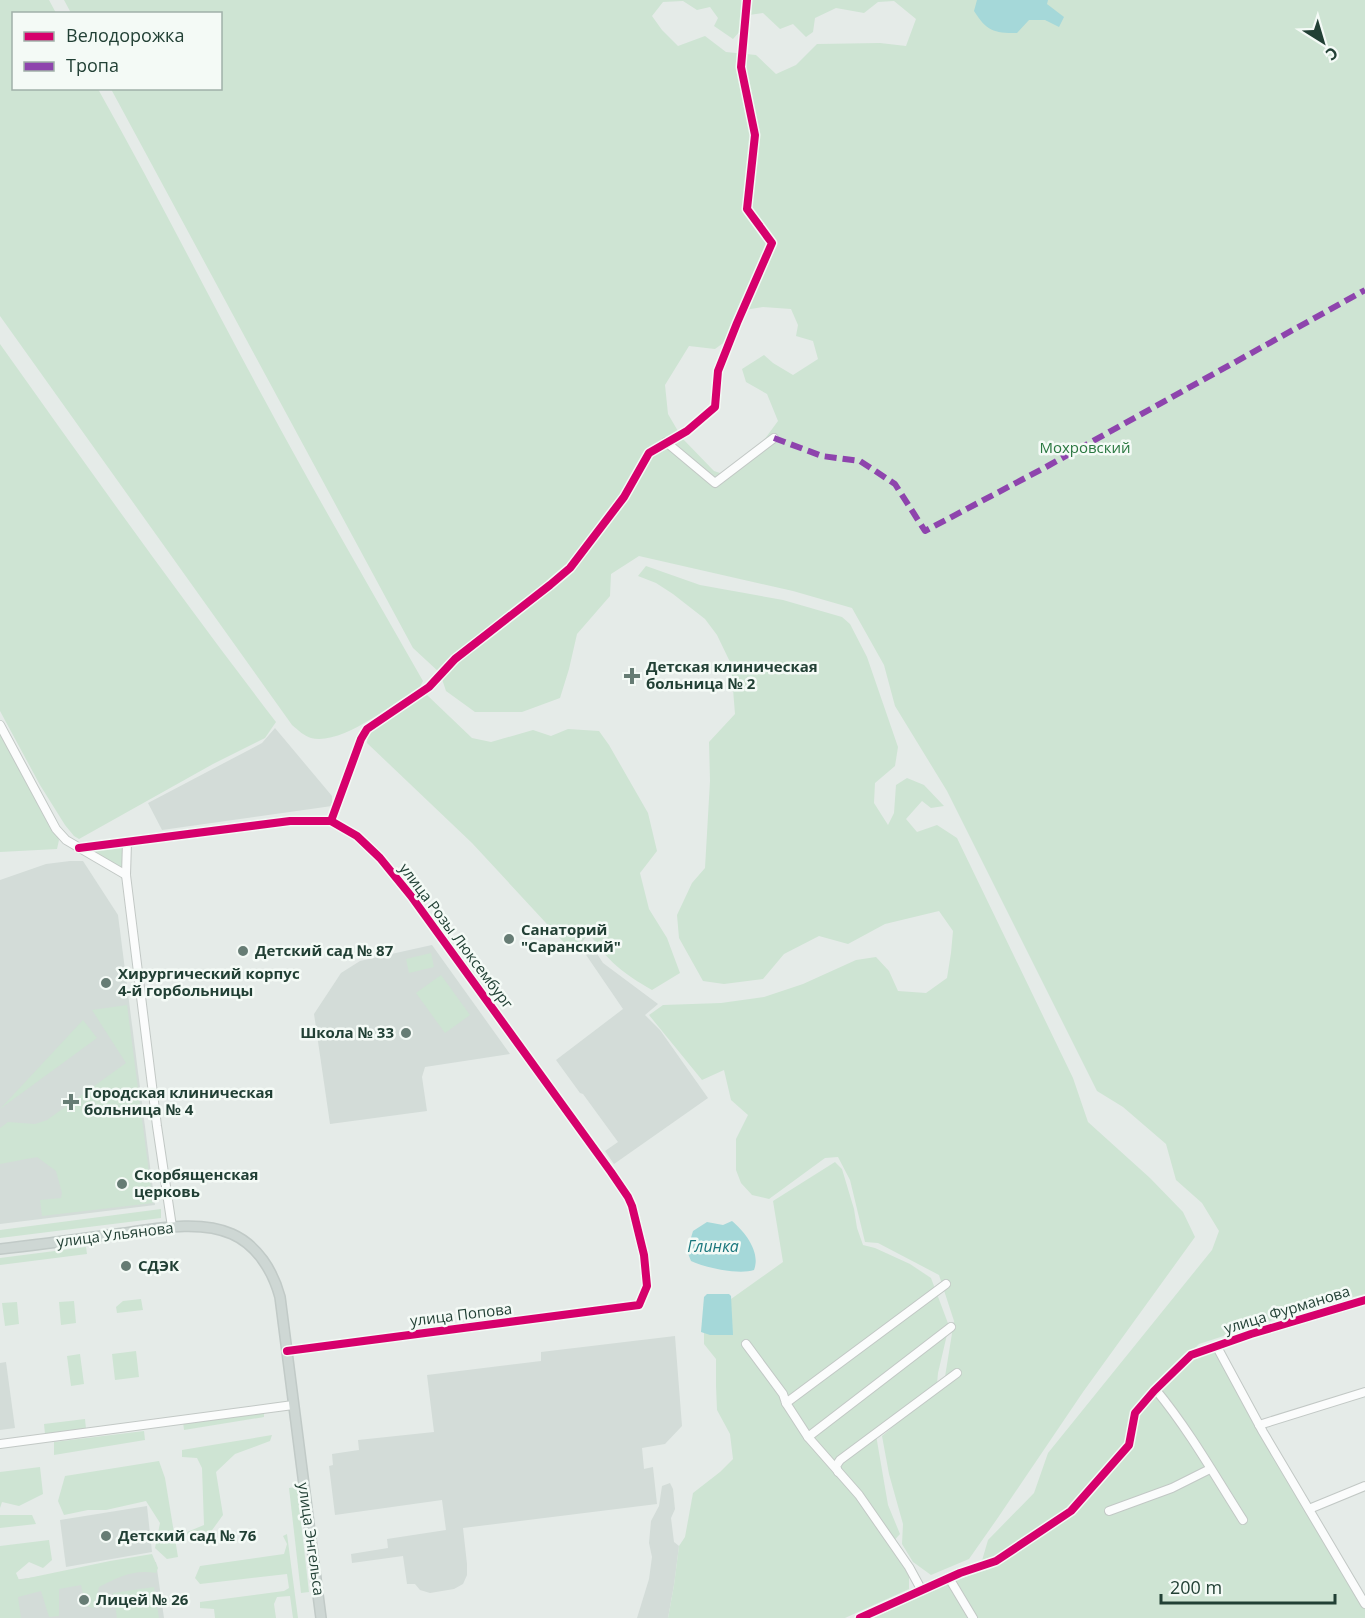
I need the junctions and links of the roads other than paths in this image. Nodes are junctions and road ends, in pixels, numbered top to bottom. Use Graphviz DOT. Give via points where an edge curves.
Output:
graph roads {
  1 [pos="747,0"];
  2 [pos="774,438"];
  3 [pos="666,442"];
  4 [pos="0,725"];
  5 [pos="331,820"];
  6 [pos="127,842"];
  7 [pos="79,848"];
  8 [pos="126,875"];
  9 [pos="172,1227"];
  10 [pos="0,1249"];
  11 [pos="946,1284"];
  12 [pos="1365,1300"];
  13 [pos="639,1305"];
  14 [pos="951,1327"];
  15 [pos="746,1344"];
  16 [pos="1216,1347"];
  17 [pos="286,1351"];
  18 [pos="957,1373"];
  19 [pos="1156,1390"];
  20 [pos="1365,1392"];
  21 [pos="786,1403"];
  22 [pos="293,1405"];
  23 [pos="1259,1425"];
  24 [pos="808,1437"];
  25 [pos="0,1444"];
  26 [pos="1210,1469"];
  27 [pos="838,1472"];
  28 [pos="1365,1486"];
  29 [pos="1309,1509"];
  30 [pos="1109,1511"];
  31 [pos="1243,1520"];
  32 [pos="949,1578"];
  33 [pos="921,1589"];
  34 [pos="1363,1595"];
  35 [pos="1365,1604"];
  36 [pos="321,1618"];
  37 [pos="860,1618"];
  38 [pos="973,1618"];
  1 -- 3 [label="street" via="741,67 755,135 747,208 772,243 718,371 715,407 687,431"];
  2 -- 3 [label="street" via="715,483"];
  3 -- 5 [label="street" via="649,453 624,497 570,568 455,659 429,687 367,729"];
  4 -- 7 [label="street" via="56,828"];
  5 -- 6 [label="street" via="290,820"];
  5 -- 13 [label="street, улица Розы Люксембург" via="357,836 411,896 628,1197 644,1255 647,1286"];
  6 -- 7 [label="street"];
  6 -- 8 [label="street"];
  7 -- 8 [label="street"];
  8 -- 9 [label="street"];
  9 -- 10 [label="main road, улица Ульянова"];
  9 -- 17 [label="main road, улица Ульянова" via="213,1228 230,1233 256,1252 274,1278 280,1297"];
  11 -- 21 [label="street"];
  12 -- 16 [label="street, улица Фурманова"];
  13 -- 17 [label="street, улица Попова"];
  14 -- 24 [label="street"];
  15 -- 21 [label="street"];
  16 -- 19 [label="street, улица Фурманова" via="1191,1355"];
  16 -- 23 [label="street"];
  17 -- 22 [label="main road"];
  18 -- 27 [label="street" via="840,1460"];
  19 -- 26 [label="street"];
  19 -- 32 [label="street, улица Фурманова" via="1135,1413 1129,1445 1071,1511 996,1561"];
  20 -- 23 [label="street"];
  21 -- 24 [label="street"];
  22 -- 25 [label="street"];
  22 -- 36 [label="main road, улица Энгельса"];
  23 -- 29 [label="street"];
  24 -- 27 [label="street"];
  26 -- 30 [label="street"];
  26 -- 31 [label="street"];
  27 -- 33 [label="street" via="870,1510"];
  28 -- 29 [label="street"];
  29 -- 34 [label="street"];
  32 -- 33 [label="street"];
  32 -- 38 [label="street"];
  33 -- 37 [label="street"];
  34 -- 35 [label="street"];
}
